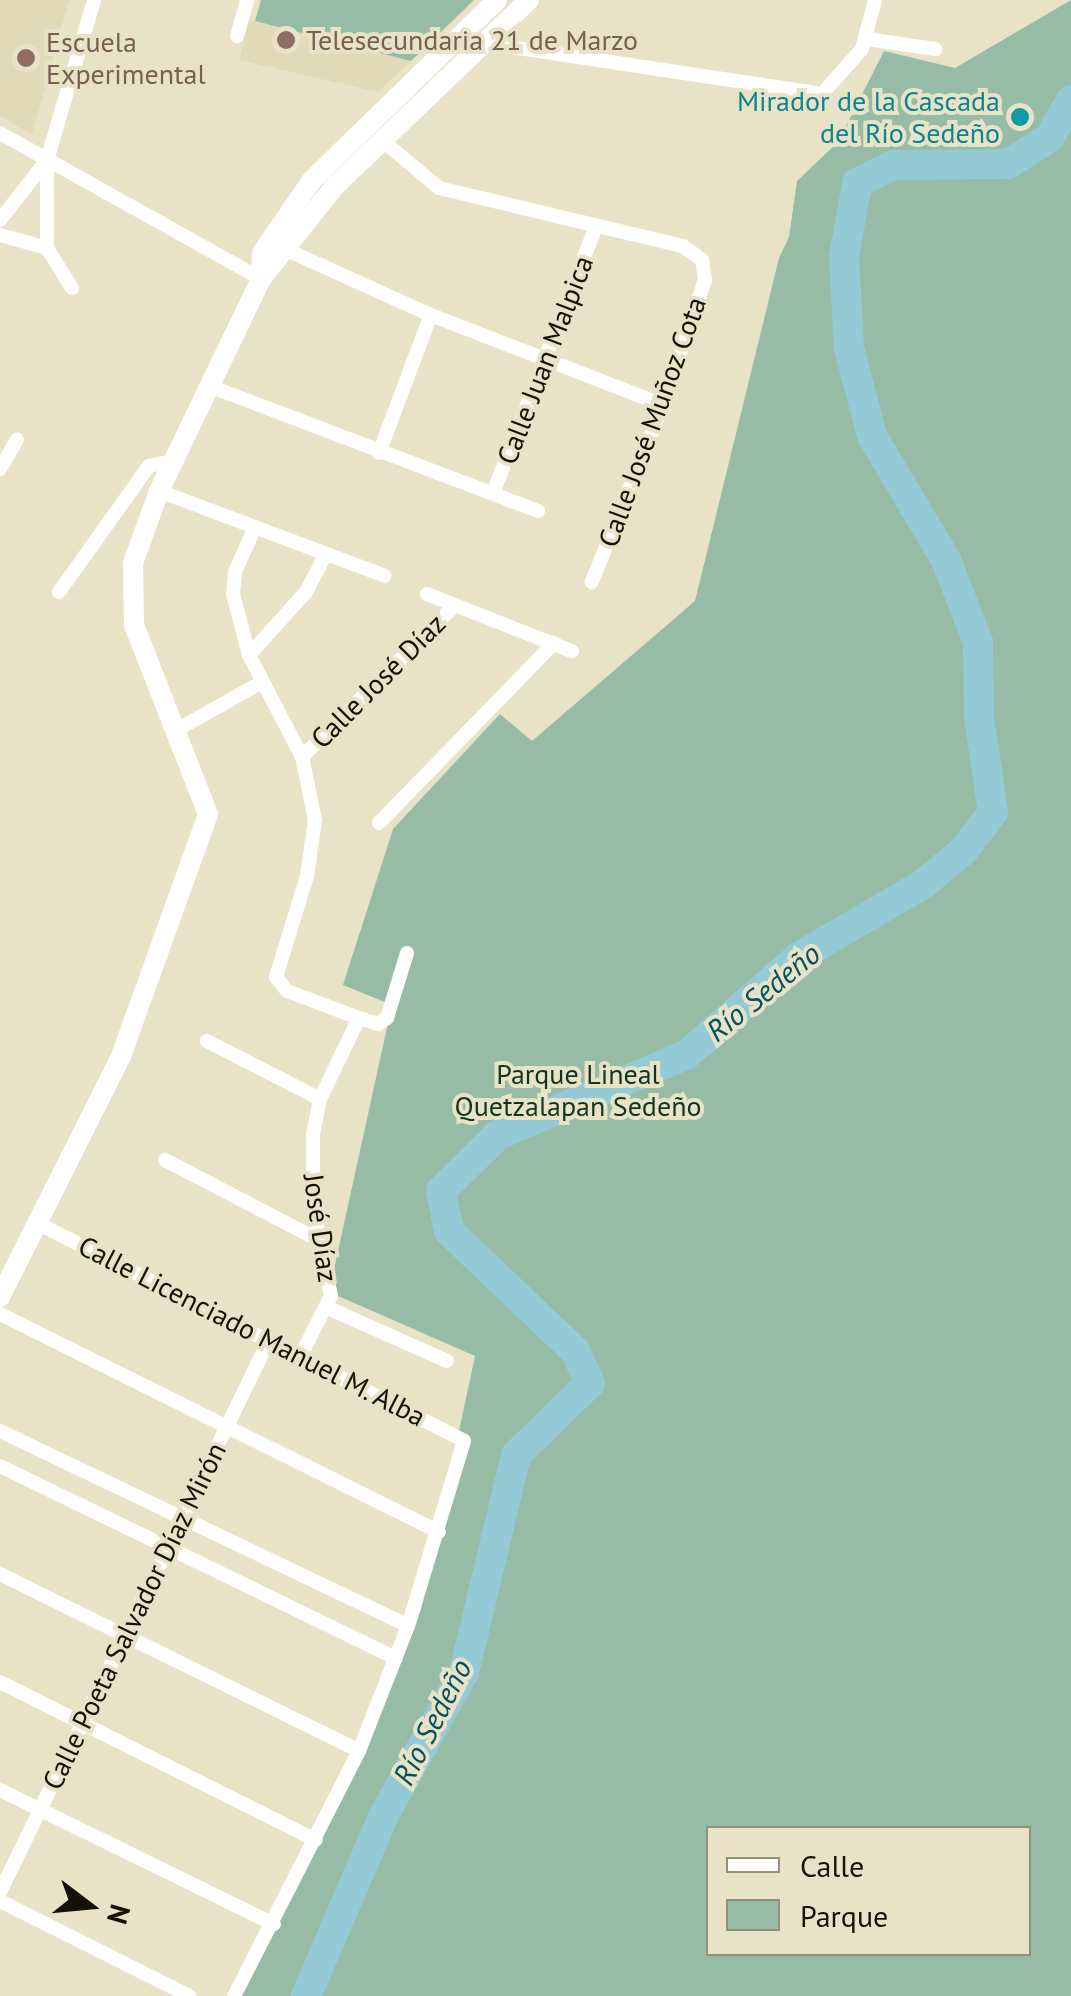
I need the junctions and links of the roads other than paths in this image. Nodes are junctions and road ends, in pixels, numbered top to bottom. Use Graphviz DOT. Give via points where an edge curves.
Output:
graph roads {
  1 [pos="94,0"];
  2 [pos="246,0"];
  3 [pos="497,0"];
  4 [pos="529,0"];
  5 [pos="874,0"];
  6 [pos="236,36"];
  7 [pos="867,39"];
  8 [pos="485,43"];
  9 [pos="936,49"];
  10 [pos="0,132"];
  11 [pos="383,141"];
  12 [pos="47,160"];
  13 [pos="320,188"];
  14 [pos="0,220"];
  15 [pos="596,226"];
  16 [pos="0,235"];
  17 [pos="47,248"];
  18 [pos="287,250"];
  19 [pos="262,280"];
  20 [pos="72,288"];
  21 [pos="431,316"];
  22 [pos="548,360"];
  23 [pos="209,386"];
  24 [pos="663,405"];
  25 [pos="17,440"];
  26 [pos="379,453"];
  27 [pos="172,461"];
  28 [pos="0,469"];
  29 [pos="159,490"];
  30 [pos="493,493"];
  31 [pos="538,510"];
  32 [pos="255,527"];
  33 [pos="326,554"];
  34 [pos="384,576"];
  35 [pos="592,582"];
  36 [pos="58,592"];
  37 [pos="427,594"];
  38 [pos="455,604"];
  39 [pos="554,643"];
  40 [pos="572,651"];
  41 [pos="249,655"];
  42 [pos="262,682"];
  43 [pos="173,732"];
  44 [pos="302,757"];
  45 [pos="380,823"];
  46 [pos="407,953"];
  47 [pos="359,1018"];
  48 [pos="207,1041"];
  49 [pos="320,1099"];
  50 [pos="166,1160"];
  51 [pos="37,1222"];
  52 [pos="319,1240"];
  53 [pos="0,1296"];
  54 [pos="328,1308"];
  55 [pos="0,1314"];
  56 [pos="269,1340"];
  57 [pos="301,1355"];
  58 [pos="447,1361"];
  59 [pos="227,1427"];
  60 [pos="0,1431"];
  61 [pos="0,1466"];
  62 [pos="183,1518"];
  63 [pos="439,1532"];
  64 [pos="170,1545"];
  65 [pos="0,1574"];
  66 [pos="408,1626"];
  67 [pos="126,1634"];
  68 [pos="396,1658"];
  69 [pos="0,1682"];
  70 [pos="82,1722"];
  71 [pos="359,1752"];
  72 [pos="0,1790"];
  73 [pos="40,1809"];
  74 [pos="316,1840"];
  75 [pos="0,1892"];
  76 [pos="0,1901"];
  77 [pos="274,1924"];
  78 [pos="190,1996"];
  79 [pos="234,1996"];
  1 -- 12 [label="street"];
  2 -- 6 [label="street"];
  3 -- 13 [label="street"];
  4 -- 8 [label="street"];
  5 -- 7 [label="street"];
  7 -- 8 [label="street" via="830,90 812,94"];
  7 -- 9 [label="street"];
  8 -- 11 [label="street"];
  10 -- 12 [label="street"];
  11 -- 13 [label="street"];
  11 -- 15 [label="street" via="439,188"];
  12 -- 14 [label="street"];
  12 -- 17 [label="street"];
  12 -- 19 [label="street"];
  13 -- 18 [label="street"];
  13 -- 19 [label="street" via="262,253"];
  15 -- 22 [label="street, Calle Juan Malpica"];
  15 -- 24 [label="street, Calle José Muñoz Cota" via="683,246 702,260 705,280"];
  16 -- 17 [label="street"];
  17 -- 20 [label="street"];
  18 -- 19 [label="street"];
  18 -- 21 [label="street"];
  19 -- 23 [label="street"];
  21 -- 22 [label="street"];
  21 -- 26 [label="street"];
  22 -- 24 [label="street"];
  22 -- 30 [label="street, Calle Juan Malpica"];
  23 -- 26 [label="street"];
  23 -- 27 [label="street"];
  24 -- 35 [label="street, Calle José Muñoz Cota"];
  25 -- 28 [label="street"];
  26 -- 30 [label="street"];
  27 -- 29 [label="street"];
  27 -- 36 [label="street" via="149,466"];
  29 -- 32 [label="street"];
  29 -- 43 [label="street" via="136,550 130,594 134,625"];
  30 -- 31 [label="street"];
  32 -- 33 [label="street"];
  32 -- 41 [label="street, Calle José Díaz" via="232,582"];
  33 -- 34 [label="street"];
  33 -- 41 [label="street" via="306,592"];
  37 -- 38 [label="street"];
  38 -- 39 [label="street"];
  38 -- 44 [label="street, Calle José Díaz"];
  39 -- 40 [label="street"];
  39 -- 45 [label="street"];
  41 -- 42 [label="street, Calle José Díaz"];
  42 -- 43 [label="street"];
  42 -- 44 [label="street, Calle José Díaz"];
  43 -- 51 [label="street" via="207,798 204,832 121,1056"];
  44 -- 47 [label="street, Calle José Díaz" via="315,820 313,848 276,978 287,991"];
  46 -- 47 [label="street" via="386,1018 378,1024"];
  47 -- 49 [label="street, José Díaz"];
  48 -- 49 [label="street"];
  49 -- 52 [label="street, José Díaz" via="311,1156"];
  50 -- 52 [label="street"];
  51 -- 53 [label="street"];
  51 -- 56 [label="street, Calle Licenciado Manuel M. Alba"];
  52 -- 54 [label="street, José Díaz"];
  54 -- 57 [label="street, José Díaz"];
  54 -- 58 [label="street"];
  55 -- 59 [label="street"];
  56 -- 57 [label="street, Calle Licenciado Manuel M. Alba"];
  56 -- 59 [label="street, Calle Poeta Salvador Díaz Mirón"];
  57 -- 63 [label="street, Calle Licenciado Manuel M. Alba" via="464,1441"];
  59 -- 62 [label="street, Calle Poeta Salvador Díaz Mirón"];
  59 -- 63 [label="street"];
  60 -- 62 [label="street"];
  61 -- 64 [label="street"];
  62 -- 64 [label="street, Calle Poeta Salvador Díaz Mirón"];
  62 -- 66 [label="street"];
  63 -- 66 [label="street"];
  64 -- 67 [label="street, Calle Poeta Salvador Díaz Mirón"];
  64 -- 68 [label="street"];
  65 -- 67 [label="street"];
  66 -- 68 [label="street"];
  67 -- 70 [label="street, Calle Poeta Salvador Díaz Mirón"];
  67 -- 71 [label="street"];
  68 -- 71 [label="street"];
  69 -- 70 [label="street"];
  70 -- 73 [label="street, Calle Poeta Salvador Díaz Mirón"];
  70 -- 74 [label="street"];
  71 -- 74 [label="street"];
  72 -- 73 [label="street"];
  73 -- 75 [label="street, Calle Poeta Salvador Díaz Mirón"];
  73 -- 77 [label="street"];
  74 -- 77 [label="street"];
  76 -- 78 [label="street"];
  77 -- 79 [label="street"];
}
